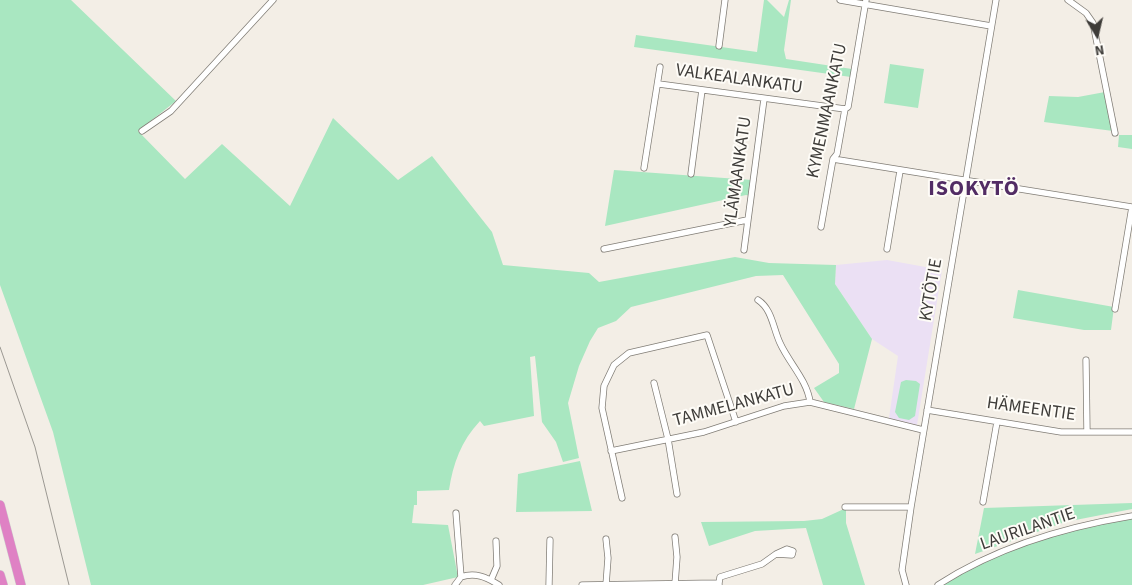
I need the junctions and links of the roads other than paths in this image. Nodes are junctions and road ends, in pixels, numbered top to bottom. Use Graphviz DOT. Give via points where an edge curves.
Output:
graph roads {
  1 [pos="273,0"];
  2 [pos="725,0"];
  3 [pos="840,0"];
  4 [pos="996,0"];
  5 [pos="1068,0"];
  6 [pos="865,3"];
  7 [pos="991,26"];
  8 [pos="718,46"];
  9 [pos="660,67"];
  10 [pos="658,84"];
  11 [pos="702,90"];
  12 [pos="764,99"];
  13 [pos="845,109"];
  14 [pos="142,131"];
  15 [pos="1115,133"];
  16 [pos="833,159"];
  17 [pos="644,168"];
  18 [pos="900,170"];
  19 [pos="691,174"];
  20 [pos="966,180"];
  21 [pos="1132,207"];
  22 [pos="747,220"];
  23 [pos="820,228"];
  24 [pos="887,248"];
  25 [pos="604,249"];
  26 [pos="744,250"];
  27 [pos="758,300"];
  28 [pos="1116,309"];
  29 [pos="1086,360"];
  30 [pos="654,383"];
  31 [pos="810,402"];
  32 [pos="927,410"];
  33 [pos="736,422"];
  34 [pos="997,422"];
  35 [pos="923,430"];
  36 [pos="1087,432"];
  37 [pos="1132,432"];
  38 [pos="668,439"];
  39 [pos="611,451"];
  40 [pos="677,494"];
  41 [pos="622,498"];
  42 [pos="983,502"];
  43 [pos="0,504"];
  44 [pos="845,507"];
  45 [pos="911,507"];
  46 [pos="456,513"];
  47 [pos="1132,516"];
  48 [pos="675,537"];
  49 [pos="606,539"];
  50 [pos="550,540"];
  51 [pos="496,541"];
  52 [pos="776,554"];
  53 [pos="0,575"];
  54 [pos="461,576"];
  55 [pos="491,580"];
  56 [pos="675,584"];
  57 [pos="719,584"];
  58 [pos="3,585"];
  59 [pos="22,585"];
  60 [pos="455,585"];
  61 [pos="498,585"];
  62 [pos="549,585"];
  63 [pos="582,585"];
  64 [pos="606,585"];
  65 [pos="906,585"];
  66 [pos="938,585"];
  1 -- 14 [label="street" via="171,111"];
  2 -- 8 [label="street"];
  3 -- 6 [label="street"];
  4 -- 7 [label="street, KYTÖTIE"];
  5 -- 15 [label="street" via="1086,13 1092,22"];
  6 -- 7 [label="street"];
  6 -- 13 [label="street, KYMENMAANKATU" via="848,107"];
  7 -- 20 [label="street, KYTÖTIE"];
  9 -- 10 [label="street"];
  10 -- 11 [label="street, VALKEALANKATU"];
  10 -- 17 [label="street"];
  11 -- 12 [label="street, VALKEALANKATU"];
  11 -- 19 [label="street"];
  12 -- 13 [label="street, VALKEALANKATU"];
  12 -- 22 [label="street, YLÄMAANKATU"];
  13 -- 16 [label="street, KYMENMAANKATU" via="837,154"];
  16 -- 18 [label="street"];
  16 -- 23 [label="street, KYMENMAANKATU"];
  18 -- 20 [label="street"];
  18 -- 24 [label="street"];
  20 -- 21 [label="street"];
  20 -- 32 [label="street, KYTÖTIE"];
  21 -- 28 [label="street"];
  22 -- 25 [label="street"];
  22 -- 26 [label="street, YLÄMAANKATU"];
  27 -- 31 [label="street" via="769,310 781,346 803,380"];
  29 -- 36 [label="street"];
  30 -- 38 [label="street"];
  31 -- 33 [label="street, TAMMELANKATU" via="784,406"];
  31 -- 35 [label="street, TAMMELANKATU"];
  32 -- 34 [label="street, HÄMEENTIE"];
  32 -- 35 [label="street, KYTÖTIE"];
  33 -- 38 [label="street, TAMMELANKATU"];
  33 -- 39 [label="street" via="707,335 629,353 614,365 604,386 602,408"];
  34 -- 36 [label="street, HÄMEENTIE" via="1061,432"];
  34 -- 42 [label="street"];
  35 -- 45 [label="street, KYTÖTIE"];
  36 -- 37 [label="street, HÄMEENTIE"];
  38 -- 39 [label="street, TAMMELANKATU"];
  38 -- 40 [label="street"];
  39 -- 41 [label="street"];
  43 -- 59 [label="highway"];
  44 -- 45 [label="street"];
  45 -- 65 [label="street, KYTÖTIE" via="902,570"];
  46 -- 54 [label="street"];
  47 -- 66 [label="street, LAURILANTIE" via="1047,536 994,556"];
  48 -- 56 [label="street"];
  49 -- 64 [label="street"];
  50 -- 62 [label="street"];
  51 -- 55 [label="street" via="497,566"];
  52 -- 57 [label="street" via="762,564 720,577"];
  53 -- 58 [label="highway"];
  54 -- 55 [label="street" via="470,574"];
  54 -- 60 [label="street"];
  55 -- 61 [label="street"];
  56 -- 57 [label="street"];
  56 -- 64 [label="street"];
  63 -- 64 [label="street"];
}
